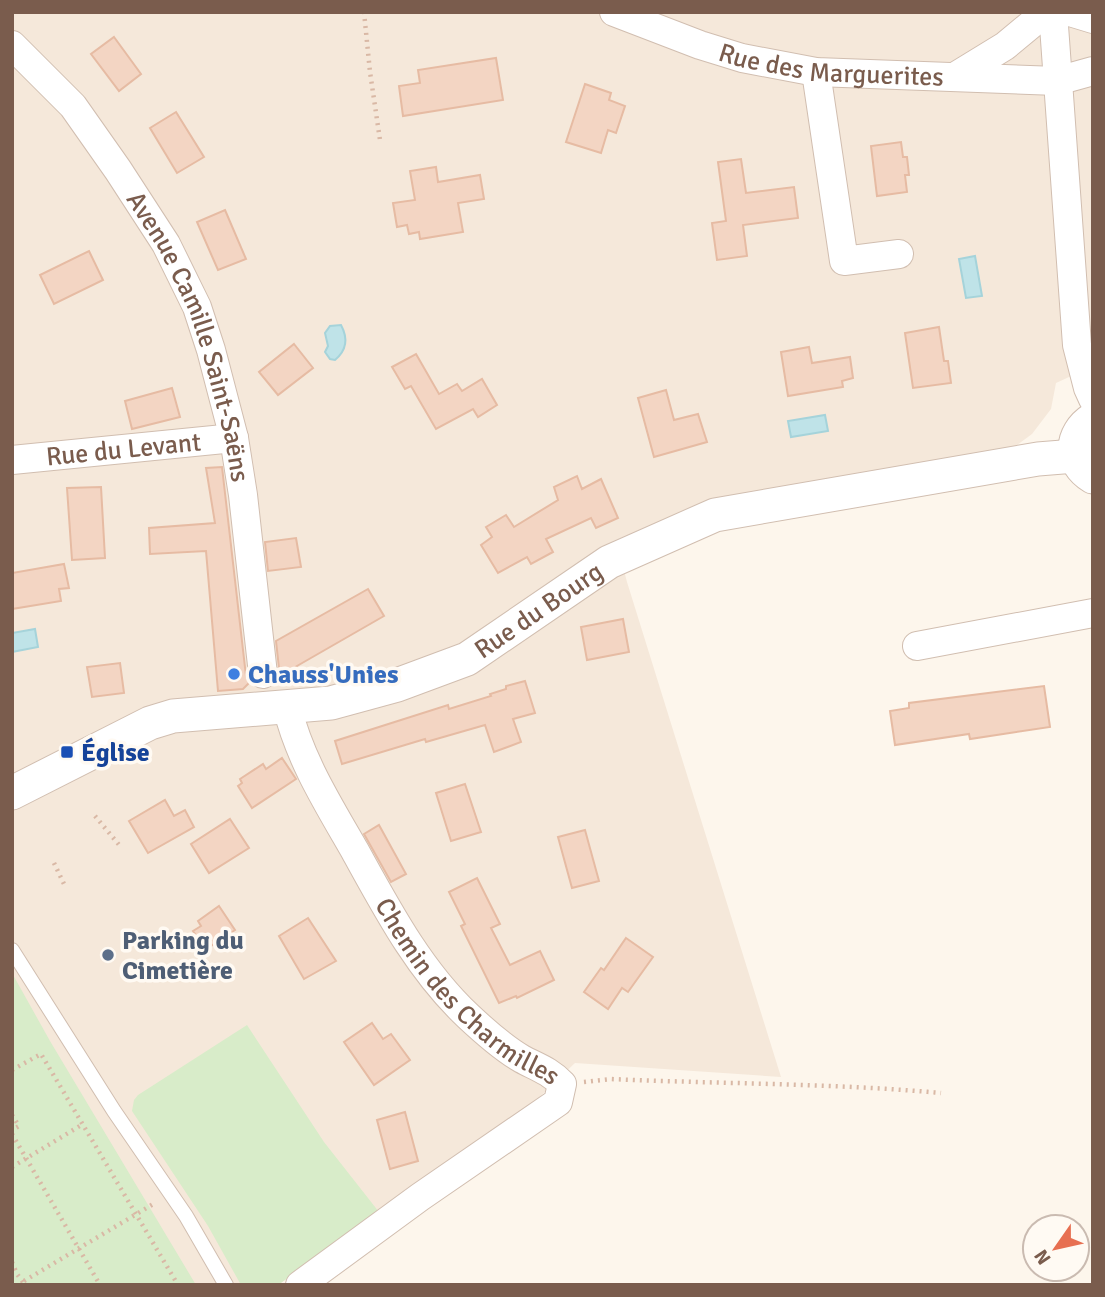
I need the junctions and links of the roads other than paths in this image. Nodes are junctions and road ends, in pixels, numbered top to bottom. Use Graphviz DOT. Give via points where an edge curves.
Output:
graph roads {
  1 [pos="614,12"];
  2 [pos="1046,12"];
  3 [pos="1053,12"];
  4 [pos="1070,12"];
  5 [pos="1093,19"];
  6 [pos="12,44"];
  7 [pos="1093,71"];
  8 [pos="816,72"];
  9 [pos="956,76"];
  10 [pos="1057,81"];
  11 [pos="899,254"];
  12 [pos="1093,399"];
  13 [pos="1093,419"];
  14 [pos="234,438"];
  15 [pos="12,460"];
  16 [pos="1084,466"];
  17 [pos="1093,613"];
  18 [pos="917,646"];
  19 [pos="263,674"];
  20 [pos="287,707"];
  21 [pos="12,793"];
  22 [pos="12,950"];
  23 [pos="226,1285"];
  24 [pos="300,1285"];
  1 -- 8 [label="street, Rue des Marguerites" via="699,46"];
  2 -- 9 [label="street" via="1005,46"];
  3 -- 10 [label="street"];
  4 -- 5 [label="street"];
  6 -- 14 [label="street, Avenue Camille Saint-Saëns" via="73,106 166,244 197,307"];
  7 -- 10 [label="street, Rue des Marguerites"];
  8 -- 9 [label="street, Rue des Marguerites"];
  8 -- 11 [label="street" via="844,261"];
  9 -- 10 [label="street, Rue des Marguerites"];
  10 -- 12 [label="street" via="1077,345"];
  13 -- 16 [label="street" via="1076,435 1074,446"];
  14 -- 15 [label="street, Rue du Levant"];
  14 -- 19 [label="street, Avenue Camille Saint-Saëns"];
  16 -- 20 [label="street, Rue du Bourg" via="1038,459 715,515 609,562 467,659 368,694"];
  17 -- 18 [label="street"];
  20 -- 21 [label="street, Rue du Bourg" via="173,716 150,723"];
  20 -- 24 [label="street, Chemin des Charmilles" via="306,764 401,933 428,971 494,1038 551,1072 562,1084 558,1102"];
  22 -- 23 [label="lane"];
}
